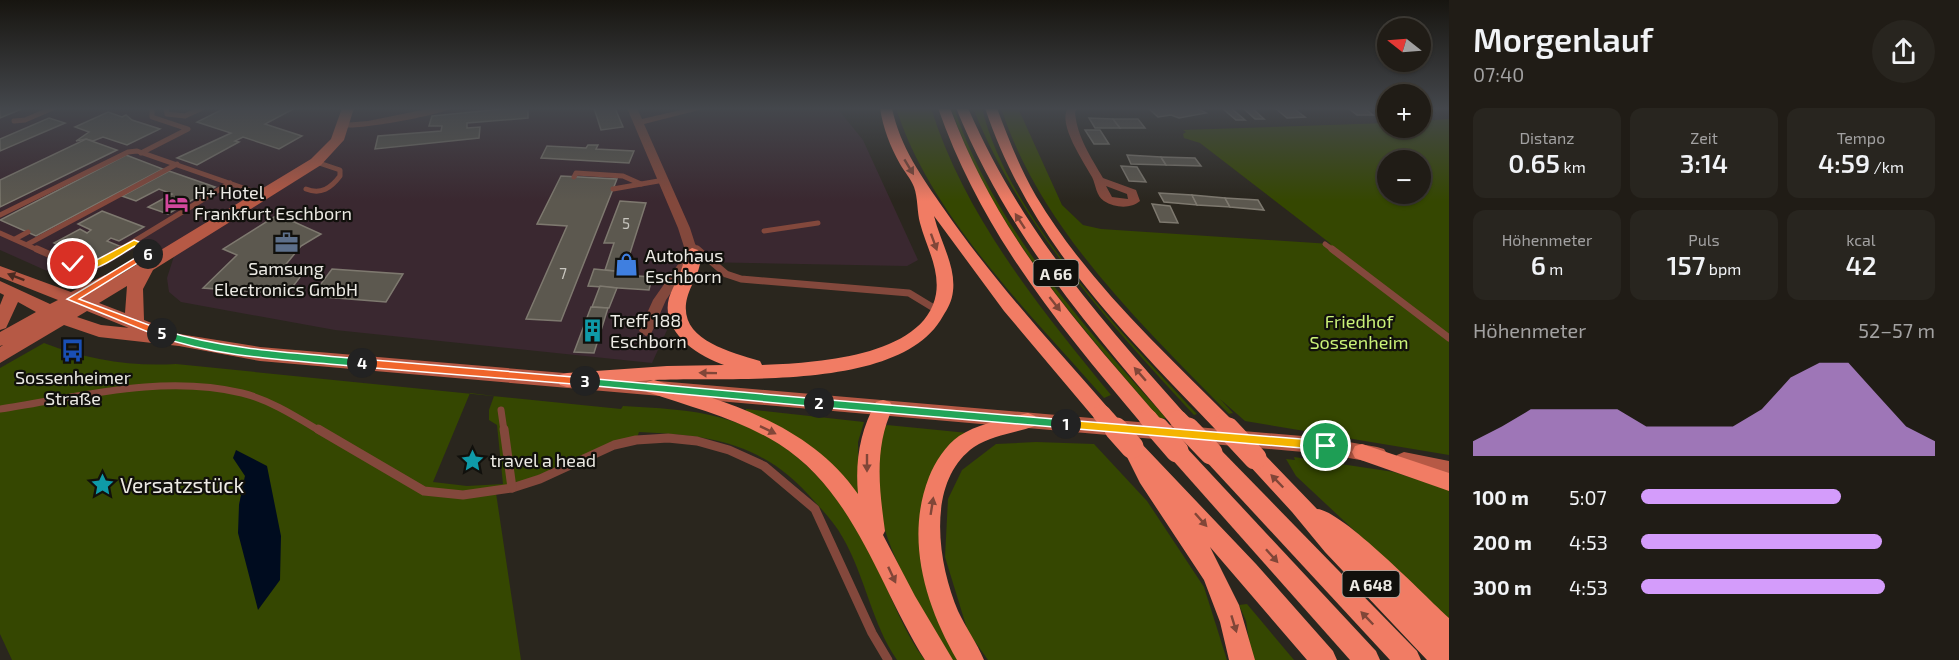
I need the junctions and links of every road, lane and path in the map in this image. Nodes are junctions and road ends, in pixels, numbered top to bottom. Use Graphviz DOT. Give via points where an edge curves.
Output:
graph roads {
  1 [pos="169,139"];
  2 [pos="329,139"];
  3 [pos="336,139"];
  4 [pos="645,139"];
  5 [pos="894,139"];
  6 [pos="955,139"];
  7 [pos="975,139"];
  8 [pos="1002,139"];
  9 [pos="1078,139"];
  10 [pos="141,153"];
  11 [pos="162,160"];
  12 [pos="316,162"];
  13 [pos="177,164"];
  14 [pos="153,165"];
  15 [pos="574,177"];
  16 [pos="664,180"];
  17 [pos="1099,180"];
  18 [pos="230,183"];
  19 [pos="641,184"];
  20 [pos="921,186"];
  21 [pos="306,189"];
  22 [pos="613,189"];
  23 [pos="252,191"];
  24 [pos="0,215"];
  25 [pos="818,223"];
  26 [pos="764,231"];
  27 [pos="0,232"];
  28 [pos="28,232"];
  29 [pos="15,239"];
  30 [pos="134,242"];
  31 [pos="28,244"];
  32 [pos="1325,244"];
  33 [pos="691,248"];
  34 [pos="153,257"];
  35 [pos="0,271"];
  36 [pos="7,289"];
  37 [pos="79,302"];
  38 [pos="939,311"];
  39 [pos="57,316"];
  40 [pos="0,324"];
  41 [pos="136,324"];
  42 [pos="646,331"];
  43 [pos="1449,338"];
  44 [pos="0,340"];
  45 [pos="179,340"];
  46 [pos="0,356"];
  47 [pos="857,363"];
  48 [pos="567,380"];
  49 [pos="654,387"];
  50 [pos="883,407"];
  51 [pos="0,409"];
  52 [pos="501,410"];
  53 [pos="1028,421"];
  54 [pos="1131,447"];
  55 [pos="1362,452"];
  56 [pos="1449,470"];
  57 [pos="1449,482"];
  58 [pos="512,488"];
  59 [pos="1300,505"];
  60 [pos="875,539"];
  61 [pos="1449,635"];
  62 [pos="888,660"];
  63 [pos="940,660"];
  64 [pos="971,660"];
  65 [pos="1242,660"];
  66 [pos="1324,660"];
  67 [pos="1367,660"];
  68 [pos="1407,660"];
  69 [pos="1445,660"];
  1 -- 10 [label="lane"];
  2 -- 23 [label="main road" via="302,162"];
  3 -- 12 [label="main road"];
  4 -- 16 [label="street"];
  5 -- 20 [label="highway, one-way"];
  6 -- 67 [label="highway, A 66, one-way, bridge" via="1007,237 1072,327 1177,451"];
  68 -- 7 [label="highway, A 66, one-way, bridge" via="1178,419 1075,297 1035,243"];
  59 -- 8 [label="highway, A 648, one-way, bridge" via="1130,328 1087,277 1027,190"];
  9 -- 17 [label="street"];
  10 -- 11 [label="lane"];
  10 -- 24 [label="lane" via="128,152"];
  11 -- 13 [label="lane"];
  11 -- 14 [label="lane"];
  12 -- 21 [label="lane" via="340,170 340,176 326,190"];
  12 -- 34 [label="main road"];
  13 -- 18 [label="lane"];
  13 -- 31 [label="lane"];
  15 -- 19 [label="lane" via="576,173 622,176"];
  16 -- 19 [label="lane"];
  16 -- 33 [label="street"];
  18 -- 23 [label="lane"];
  18 -- 30 [label="lane"];
  19 -- 22 [label="lane"];
  20 -- 38 [label="highway, one-way" via="945,282"];
  20 -- 54 [label="highway, bridge" via="992,284"];
  23 -- 34 [label="main road"];
  25 -- 26 [label="lane"];
  27 -- 29 [label="lane"];
  28 -- 29 [label="lane"];
  29 -- 31 [label="lane"];
  30 -- 31 [label="lane" via="85,268"];
  30 -- 34 [label="lane"];
  32 -- 43 [label="lane"];
  33 -- 38 [label="lane" via="726,274 741,279 909,293"];
  33 -- 42 [label="street" via="652,311"];
  33 -- 47 [label="highway" via="693,263 677,300 677,310 690,337 706,350 739,363 766,367"];
  34 -- 37 [label="main road"];
  34 -- 41 [label="main road" via="135,284 132,304"];
  37 -- 35 [label="main road, one-way"];
  36 -- 39 [label="main road"];
  36 -- 40 [label="main road"];
  37 -- 39 [label="main road"];
  37 -- 41 [label="main road"];
  38 -- 47 [label="highway" via="919,335 900,347"];
  39 -- 44 [label="main road"];
  39 -- 45 [label="main road" via="112,334"];
  39 -- 46 [label="main road"];
  41 -- 45 [label="main road"];
  45 -- 48 [label="main road" via="260,354"];
  47 -- 48 [label="highway, one-way" via="743,374 679,372"];
  48 -- 49 [label="main road"];
  49 -- 50 [label="main road"];
  49 -- 60 [label="highway, one-way" via="729,413 801,448 831,474"];
  50 -- 53 [label="main road"];
  50 -- 60 [label="highway, one-way" via="874,423 866,454"];
  51 -- 58 [label="lane" via="150,386 222,387 254,395 276,406 424,491 463,495"];
  52 -- 58 [label="lane"];
  53 -- 55 [label="main road"];
  64 -- 53 [label="highway, one-way" via="937,589 930,556 932,503 945,464 961,446 991,431"];
  54 -- 65 [label="highway, one-way" via="1149,482 1182,524 1219,585 1235,624"];
  54 -- 66 [label="highway, one-way"];
  55 -- 56 [label="main road"];
  55 -- 57 [label="highway"];
  58 -- 62 [label="lane" via="636,440 697,441 756,462 815,509"];
  59 -- 61 [label="highway, A 648" via="1349,540"];
  59 -- 69 [label="highway, A 648" via="1333,545"];
  60 -- 63 [label="highway, one-way" via="897,587"];
}
